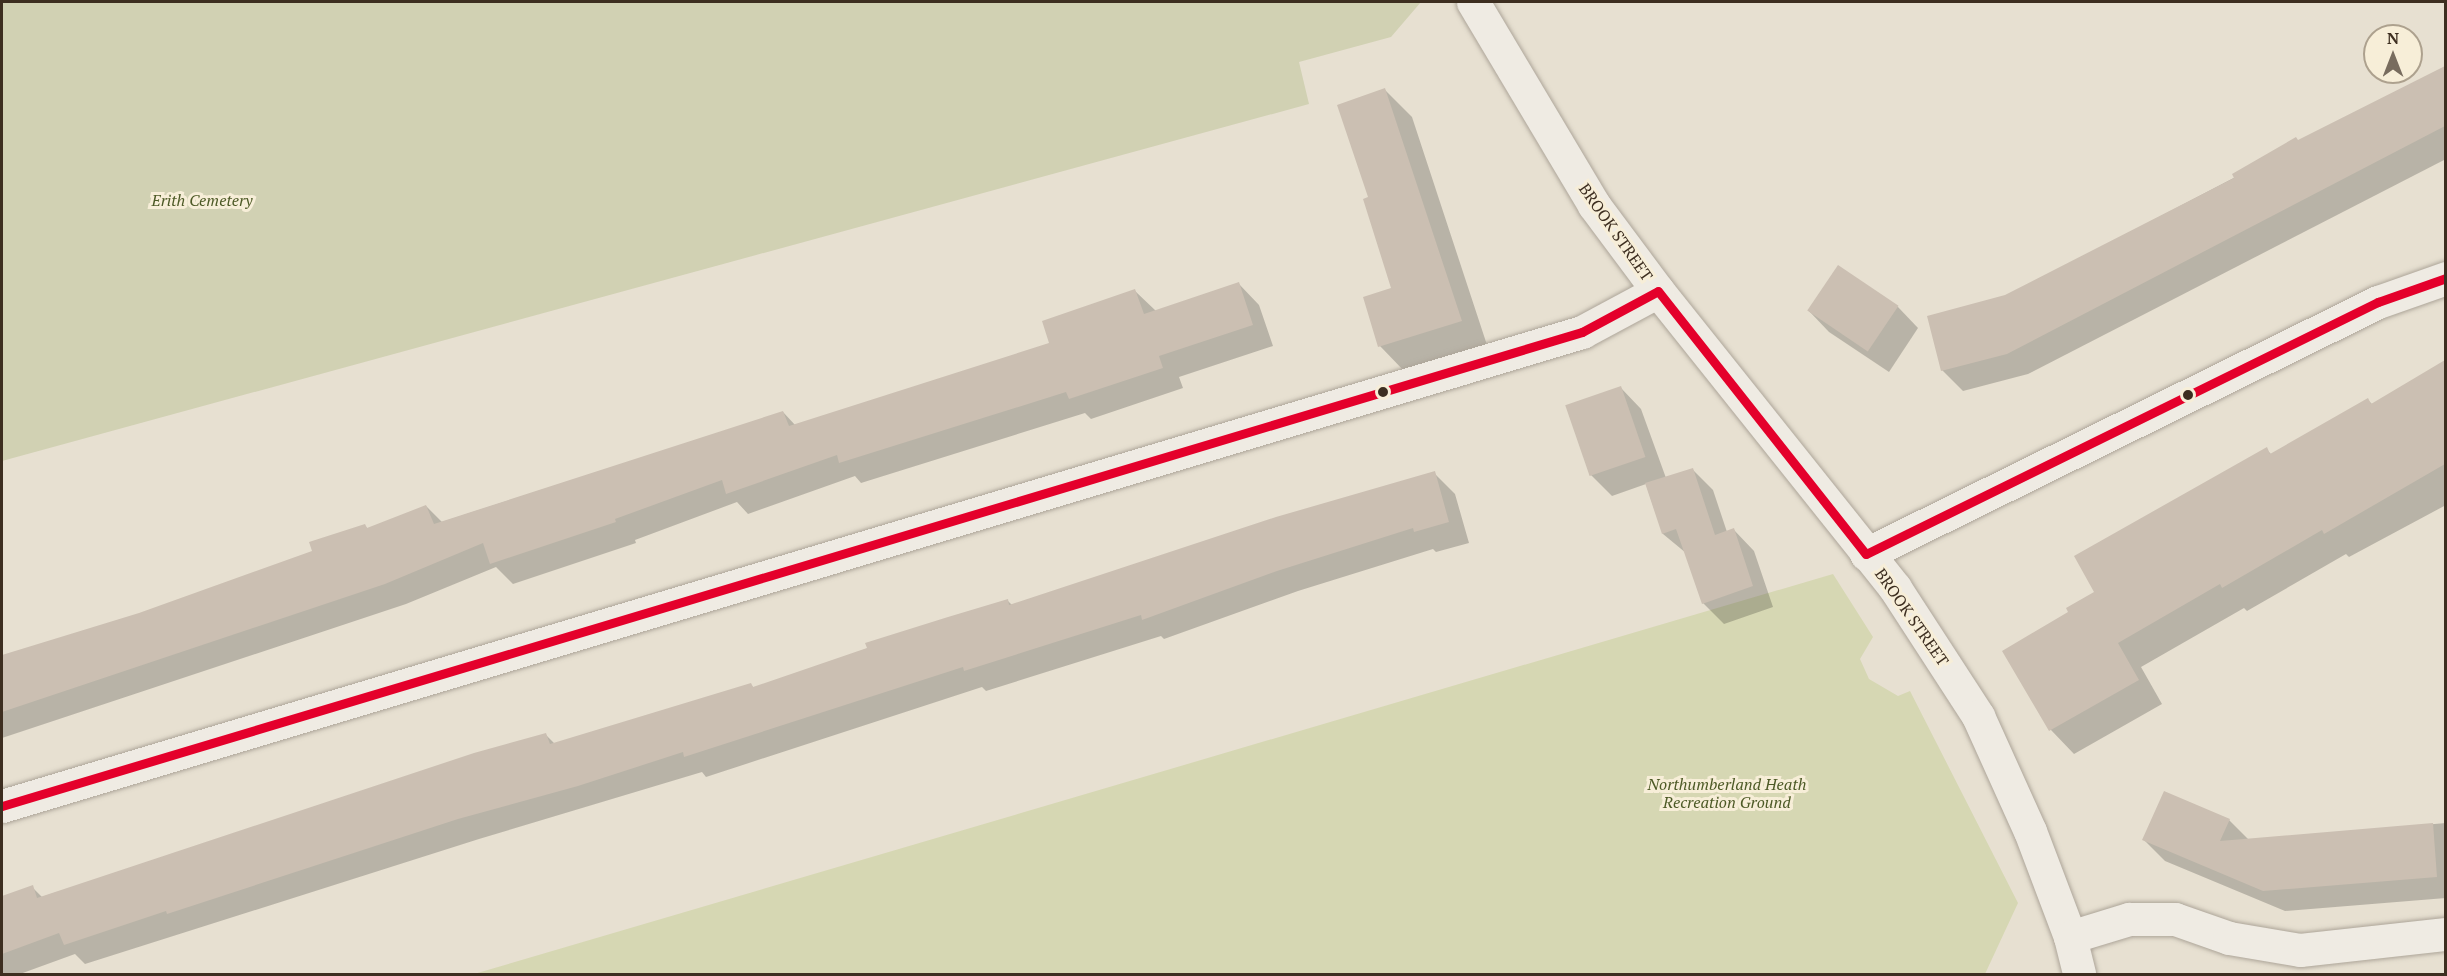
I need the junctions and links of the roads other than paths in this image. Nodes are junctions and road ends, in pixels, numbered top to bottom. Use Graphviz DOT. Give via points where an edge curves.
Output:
graph roads {
  1 [pos="1473,2"];
  2 [pos="2445,278"];
  3 [pos="1658,291"];
  4 [pos="1866,554"];
  5 [pos="2,806"];
  6 [pos="2445,934"];
  7 [pos="2070,937"];
  8 [pos="2079,975"];
  1 -- 3 [label="street, BROOK STREET" via="1594,205"];
  2 -- 4 [label="street" via="2378,302"];
  3 -- 4 [label="street, BROOK STREET"];
  3 -- 5 [label="street" via="1582,332"];
  4 -- 7 [label="street, BROOK STREET" via="1895,588 1978,716 2030,831"];
  6 -- 7 [label="street" via="2300,950 2229,938 2175,919 2129,919"];
  7 -- 8 [label="street, BROOK STREET"];
}
